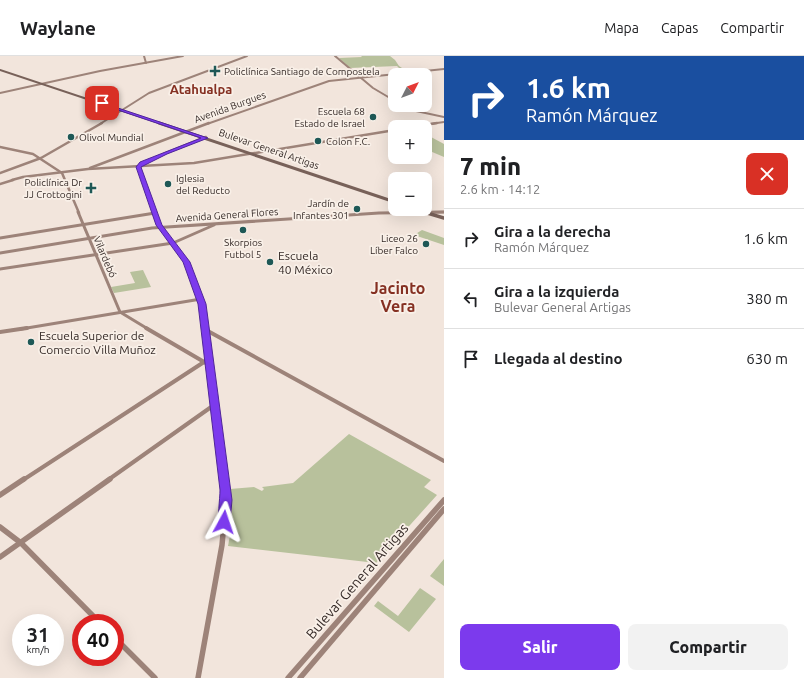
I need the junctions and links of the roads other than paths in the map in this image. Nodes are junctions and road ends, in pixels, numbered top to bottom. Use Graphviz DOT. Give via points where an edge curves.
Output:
graph roads {
  1 [pos="144,56"];
  2 [pos="183,56"];
  3 [pos="247,56"];
  4 [pos="335,56"];
  5 [pos="146,62"];
  6 [pos="0,69"];
  7 [pos="444,69"];
  8 [pos="361,78"];
  9 [pos="43,84"];
  10 [pos="0,93"];
  11 [pos="388,97"];
  12 [pos="123,110"];
  13 [pos="419,112"];
  14 [pos="444,117"];
  15 [pos="444,122"];
  16 [pos="432,124"];
  17 [pos="388,131"];
  18 [pos="186,132"];
  19 [pos="205,138"];
  20 [pos="0,147"];
  21 [pos="252,154"];
  22 [pos="39,159"];
  23 [pos="139,166"];
  24 [pos="92,168"];
  25 [pos="0,173"];
  26 [pos="62,173"];
  27 [pos="0,184"];
  28 [pos="388,199"];
  29 [pos="432,211"];
  30 [pos="432,211"];
  31 [pos="444,211"];
  32 [pos="155,213"];
  33 [pos="384,213"];
  34 [pos="388,213"];
  35 [pos="388,213"];
  36 [pos="432,213"];
  37 [pos="432,213"];
  38 [pos="444,217"];
  39 [pos="218,223"];
  40 [pos="83,224"];
  41 [pos="160,227"];
  42 [pos="0,238"];
  43 [pos="88,238"];
  44 [pos="173,243"];
  45 [pos="0,253"];
  46 [pos="95,255"];
  47 [pos="0,268"];
  48 [pos="201,299"];
  49 [pos="120,312"];
  50 [pos="206,330"];
  51 [pos="0,332"];
  52 [pos="204,362"];
  53 [pos="211,366"];
  54 [pos="214,405"];
  55 [pos="444,461"];
  56 [pos="0,495"];
  57 [pos="444,500"];
  58 [pos="444,509"];
  59 [pos="0,527"];
  60 [pos="21,543"];
  61 [pos="0,557"];
  62 [pos="91,614"];
  63 [pos="124,647"];
  64 [pos="155,678"];
  65 [pos="198,678"];
  66 [pos="288,678"];
  67 [pos="300,678"];
  1 -- 5 [label="street"];
  2 -- 5 [label="street"];
  3 -- 12 [label="street" via="149,93"];
  4 -- 8 [label="street"];
  5 -- 9 [label="street"];
  6 -- 9 [label="main road, Bulevar General Artigas"];
  7 -- 8 [label="street, Avenida Burgues"];
  8 -- 11 [label="street"];
  8 -- 18 [label="street, Avenida Burgues" via="328,82"];
  9 -- 10 [label="street"];
  9 -- 12 [label="main road, Bulevar General Artigas"];
  12 -- 18 [label="main road, Bulevar General Artigas"];
  12 -- 22 [label="street"];
  13 -- 14 [label="street"];
  15 -- 16 [label="street"];
  17 -- 21 [label="street"];
  18 -- 19 [label="main road, Bulevar General Artigas"];
  18 -- 24 [label="street, Avenida Burgues"];
  19 -- 21 [label="main road, Bulevar General Artigas"];
  19 -- 23 [label="street"];
  20 -- 22 [label="street" via="31,154"];
  21 -- 23 [label="street" via="194,163"];
  21 -- 28 [label="main road, Bulevar General Artigas"];
  22 -- 25 [label="street"];
  22 -- 26 [label="street"];
  23 -- 24 [label="street"];
  23 -- 32 [label="street"];
  24 -- 26 [label="street"];
  26 -- 27 [label="street" via="30,176"];
  26 -- 40 [label="street, Vilardebó"];
  29 -- 31 [label="street, Avenida General Flores"];
  30 -- 31 [label="street, Avenida General Flores"];
  32 -- 40 [label="street"];
  32 -- 41 [label="street"];
  33 -- 34 [label="street, Avenida General Flores"];
  33 -- 35 [label="street, Avenida General Flores"];
  33 -- 39 [label="street, Avenida General Flores"];
  36 -- 38 [label="main road"];
  37 -- 38 [label="main road"];
  39 -- 41 [label="street, Avenida General Flores"];
  39 -- 44 [label="street"];
  40 -- 42 [label="street"];
  40 -- 43 [label="street, Vilardebó"];
  41 -- 43 [label="street, Avenida General Flores"];
  41 -- 44 [label="street"];
  43 -- 45 [label="street, Avenida General Flores"];
  43 -- 46 [label="street, Vilardebó"];
  44 -- 46 [label="street"];
  44 -- 48 [label="street" via="186,262"];
  46 -- 47 [label="street"];
  46 -- 49 [label="street, Vilardebó"];
  48 -- 49 [label="street"];
  48 -- 50 [label="street"];
  49 -- 51 [label="street"];
  49 -- 52 [label="street"];
  50 -- 53 [label="street"];
  50 -- 55 [label="street"];
  52 -- 53 [label="street"];
  52 -- 56 [label="street"];
  53 -- 54 [label="street"];
  54 -- 60 [label="street"];
  54 -- 65 [label="street" via="226,500 222,545"];
  57 -- 66 [label="street, Bulevar General Artigas"];
  58 -- 67 [label="street, Bulevar General Artigas"];
  59 -- 60 [label="street"];
  60 -- 61 [label="street"];
  60 -- 62 [label="street"];
  63 -- 64 [label="street"];
}
